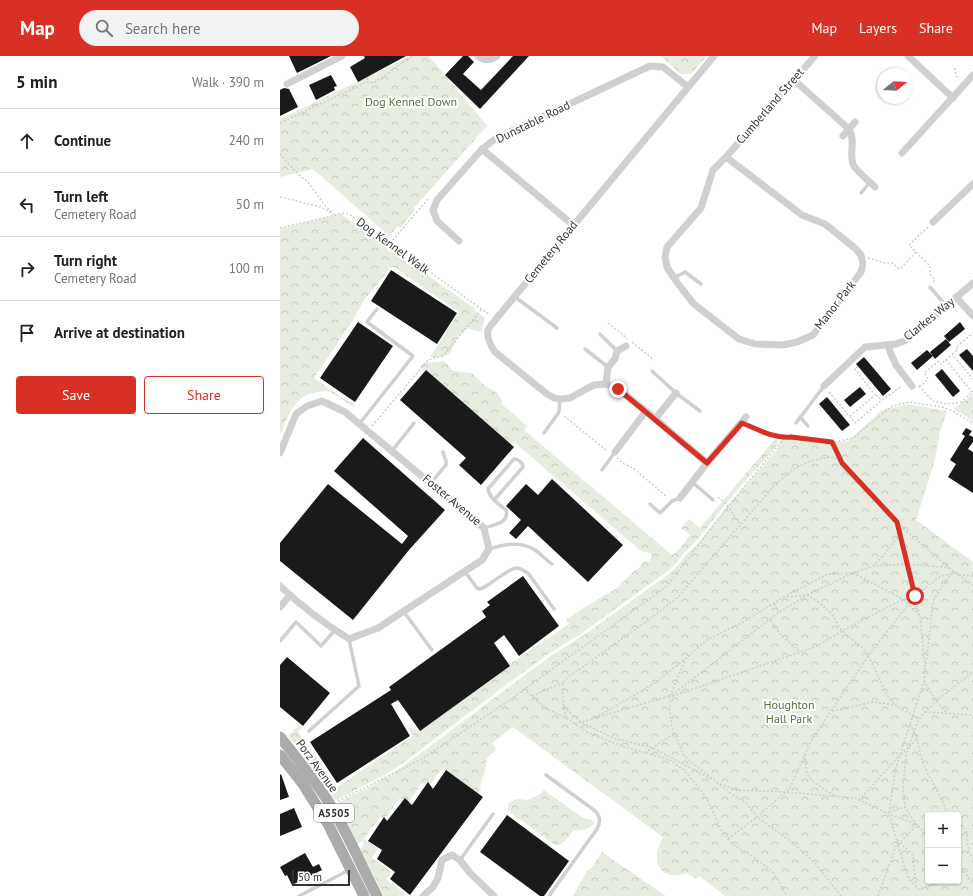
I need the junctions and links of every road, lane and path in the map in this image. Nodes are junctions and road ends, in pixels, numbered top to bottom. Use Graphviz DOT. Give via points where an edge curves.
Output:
graph roads {
  1 [pos="342,56"];
  2 [pos="412,56"];
  3 [pos="478,56"];
  4 [pos="498,56"];
  5 [pos="714,56"];
  6 [pos="814,56"];
  7 [pos="908,56"];
  8 [pos="955,68"];
  9 [pos="973,75"];
  10 [pos="794,80"];
  11 [pos="287,84"];
  12 [pos="964,85"];
  13 [pos="688,87"];
  14 [pos="952,98"];
  15 [pos="855,122"];
  16 [pos="280,123"];
  17 [pos="849,129"];
  18 [pos="843,136"];
  19 [pos="482,149"];
  20 [pos="902,153"];
  21 [pos="280,154"];
  22 [pos="726,157"];
  23 [pos="973,184"];
  24 [pos="873,185"];
  25 [pos="860,193"];
  26 [pos="280,197"];
  27 [pos="429,199"];
  28 [pos="332,213"];
  29 [pos="335,215"];
  30 [pos="932,222"];
  31 [pos="573,225"];
  32 [pos="280,228"];
  33 [pos="459,241"];
  34 [pos="390,244"];
  35 [pos="916,252"];
  36 [pos="861,255"];
  37 [pos="674,278"];
  38 [pos="973,283"];
  39 [pos="701,284"];
  40 [pos="930,287"];
  41 [pos="515,296"];
  42 [pos="956,297"];
  43 [pos="946,306"];
  44 [pos="377,309"];
  45 [pos="481,309"];
  46 [pos="973,316"];
  47 [pos="496,319"];
  48 [pos="557,328"];
  49 [pos="973,333"];
  50 [pos="600,334"];
  51 [pos="888,345"];
  52 [pos="626,346"];
  53 [pos="585,348"];
  54 [pos="617,351"];
  55 [pos="952,354"];
  56 [pos="946,360"];
  57 [pos="849,362"];
  58 [pos="608,367"];
  59 [pos="652,371"];
  60 [pos="973,379"];
  61 [pos="606,384"];
  62 [pos="910,384"];
  63 [pos="824,386"];
  64 [pos="972,391"];
  65 [pos="676,393"];
  66 [pos="876,395"];
  67 [pos="560,399"];
  68 [pos="882,400"];
  69 [pos="948,403"];
  70 [pos="943,407"];
  71 [pos="646,411"];
  72 [pos="700,411"];
  73 [pos="850,416"];
  74 [pos="800,417"];
  75 [pos="655,419"];
  76 [pos="744,420"];
  77 [pos="414,423"];
  78 [pos="796,423"];
  79 [pos="973,423"];
  80 [pos="360,424"];
  81 [pos="808,426"];
  82 [pos="368,431"];
  83 [pos="544,433"];
  84 [pos="786,437"];
  85 [pos="832,442"];
  86 [pos="392,451"];
  87 [pos="443,452"];
  88 [pos="615,452"];
  89 [pos="280,453"];
  90 [pos="840,461"];
  91 [pos="707,463"];
  92 [pos="602,470"];
  93 [pos="692,482"];
  94 [pos="431,483"];
  95 [pos="714,494"];
  96 [pos="680,498"];
  97 [pos="495,499"];
  98 [pos="714,500"];
  99 [pos="650,504"];
  100 [pos="728,506"];
  101 [pos="897,522"];
  102 [pos="740,525"];
  103 [pos="484,528"];
  104 [pos="899,530"];
  105 [pos="489,549"];
  106 [pos="552,564"];
  107 [pos="907,564"];
  108 [pos="873,566"];
  109 [pos="951,568"];
  110 [pos="465,572"];
  111 [pos="954,572"];
  112 [pos="853,573"];
  113 [pos="951,574"];
  114 [pos="959,575"];
  115 [pos="973,576"];
  116 [pos="973,585"];
  117 [pos="280,586"];
  118 [pos="290,595"];
  119 [pos="807,596"];
  120 [pos="915,596"];
  121 [pos="785,597"];
  122 [pos="903,599"];
  123 [pos="774,604"];
  124 [pos="907,604"];
  125 [pos="280,607"];
  126 [pos="554,609"];
  127 [pos="404,612"];
  128 [pos="779,612"];
  129 [pos="920,616"];
  130 [pos="771,619"];
  131 [pos="335,630"];
  132 [pos="842,631"];
  133 [pos="349,639"];
  134 [pos="280,641"];
  135 [pos="432,650"];
  136 [pos="800,652"];
  137 [pos="868,656"];
  138 [pos="686,658"];
  139 [pos="926,667"];
  140 [pos="973,672"];
  141 [pos="924,681"];
  142 [pos="563,683"];
  143 [pos="524,689"];
  144 [pos="532,696"];
  145 [pos="670,696"];
  146 [pos="936,701"];
  147 [pos="895,705"];
  148 [pos="563,706"];
  149 [pos="832,710"];
  150 [pos="925,712"];
  151 [pos="948,714"];
  152 [pos="973,715"];
  153 [pos="912,716"];
  154 [pos="566,718"];
  155 [pos="592,719"];
  156 [pos="919,720"];
  157 [pos="581,722"];
  158 [pos="575,724"];
  159 [pos="910,724"];
  160 [pos="309,731"];
  161 [pos="914,732"];
  162 [pos="675,733"];
  163 [pos="280,737"];
  164 [pos="917,738"];
  165 [pos="909,747"];
  166 [pos="653,748"];
  167 [pos="645,753"];
  168 [pos="805,754"];
  169 [pos="280,755"];
  170 [pos="900,756"];
  171 [pos="546,775"];
  172 [pos="718,783"];
  173 [pos="785,792"];
  174 [pos="837,797"];
  175 [pos="859,800"];
  176 [pos="336,803"];
  177 [pos="905,807"];
  178 [pos="947,812"];
  179 [pos="889,813"];
  180 [pos="493,814"];
  181 [pos="757,817"];
  182 [pos="916,824"];
  183 [pos="961,825"];
  184 [pos="925,833"];
  185 [pos="728,839"];
  186 [pos="896,839"];
  187 [pos="900,843"];
  188 [pos="897,844"];
  189 [pos="973,859"];
  190 [pos="460,860"];
  191 [pos="961,866"];
  192 [pos="350,869"];
  193 [pos="965,872"];
  194 [pos="961,873"];
  195 [pos="935,884"];
  196 [pos="973,885"];
  197 [pos="916,887"];
  198 [pos="299,896"];
  199 [pos="364,896"];
  200 [pos="377,896"];
  201 [pos="423,896"];
  202 [pos="494,896"];
  203 [pos="550,896"];
  204 [pos="787,896"];
  205 [pos="841,896"];
  206 [pos="878,896"];
  1 -- 11 [label="street"];
  2 -- 16 [label="path" via="374,83 367,82"];
  3 -- 4 [label="street" via="488,60"];
  5 -- 13 [label="street, Cemetery Road"];
  6 -- 10 [label="street, Cumberland Street"];
  7 -- 14 [label="street"];
  8 -- 12 [label="path" via="956,76"];
  9 -- 12 [label="street"];
  10 -- 17 [label="street"];
  10 -- 22 [label="street, Cumberland Street"];
  12 -- 14 [label="street"];
  13 -- 19 [label="street, Dunstable Road" via="664,67 650,66 495,139"];
  13 -- 31 [label="street, Cemetery Road"];
  14 -- 20 [label="street"];
  15 -- 17 [label="street"];
  17 -- 18 [label="street"];
  17 -- 24 [label="street" via="852,134 855,168"];
  19 -- 31 [label="street, Dunstable Road"];
  19 -- 33 [label="street" via="437,200 433,210 437,221"];
  21 -- 28 [label="path" via="307,181"];
  22 -- 36 [label="street" via="802,215 825,224"];
  22 -- 37 [label="street, Manor Park" via="713,170 701,208 667,247 667,266"];
  23 -- 30 [label="street"];
  24 -- 25 [label="lane"];
  26 -- 28 [label="path" via="321,207"];
  27 -- 34 [label="path"];
  28 -- 29 [label="path"];
  29 -- 32 [label="path, Dog Kennel Walk"];
  29 -- 34 [label="path, Dog Kennel Walk" via="349,214"];
  30 -- 35 [label="path" via="909,245"];
  31 -- 41 [label="street, Cemetery Road"];
  34 -- 45 [label="path, Dog Kennel Walk"];
  35 -- 36 [label="path" via="900,269 892,263 885,264"];
  35 -- 40 [label="path" via="930,266 930,274 934,280"];
  36 -- 37 [label="street, Manor Park" via="861,272 813,334 783,346 755,344 740,338 694,304"];
  37 -- 39 [label="lane" via="685,272"];
  38 -- 42 [label="street, Clarkes Way"];
  40 -- 43 [label="lane"];
  41 -- 47 [label="street, Cemetery Road"];
  41 -- 48 [label="lane"];
  42 -- 43 [label="street, Clarkes Way"];
  42 -- 46 [label="street"];
  43 -- 51 [label="street, Clarkes Way" via="910,337"];
  44 -- 80 [label="lane" via="367,322 413,356"];
  45 -- 47 [label="path, Dog Kennel Walk"];
  45 -- 82 [label="path" via="443,356 428,360"];
  47 -- 67 [label="street, Cemetery Road" via="488,330 488,340 495,352 547,394"];
  49 -- 55 [label="path"];
  50 -- 54 [label="lane"];
  51 -- 57 [label="street, Clarkes Way" via="865,347"];
  51 -- 62 [label="street" via="896,365"];
  52 -- 54 [label="street"];
  53 -- 58 [label="lane"];
  54 -- 58 [label="street" via="615,359"];
  55 -- 56 [label="path"];
  55 -- 60 [label="path"];
  56 -- 64 [label="path"];
  56 -- 69 [label="path" via="941,364 939,361 924,373 928,379 919,386 933,401"];
  57 -- 63 [label="street, Clarkes Way"];
  57 -- 66 [label="path"];
  58 -- 61 [label="street"];
  59 -- 65 [label="lane"];
  61 -- 67 [label="street" via="588,388 570,398"];
  61 -- 71 [label="street" via="618,389"];
  62 -- 68 [label="path"];
  63 -- 73 [label="path"];
  63 -- 74 [label="lane"];
  64 -- 69 [label="path" via="960,402"];
  65 -- 72 [label="lane"];
  65 -- 75 [label="street"];
  66 -- 68 [label="path"];
  66 -- 73 [label="path"];
  67 -- 83 [label="lane" via="559,412"];
  68 -- 73 [label="path" via="855,423"];
  69 -- 70 [label="path"];
  70 -- 79 [label="path"];
  70 -- 85 [label="path" via="909,402 892,406 853,438"];
  71 -- 75 [label="street"];
  71 -- 88 [label="street"];
  74 -- 78 [label="lane"];
  74 -- 81 [label="lane"];
  75 -- 91 [label="street"];
  76 -- 84 [label="path" via="777,436"];
  76 -- 91 [label="street"];
  77 -- 86 [label="lane"];
  80 -- 82 [label="street, Foster Avenue"];
  80 -- 89 [label="street, Foster Avenue" via="345,412 322,402 307,406 296,414"];
  82 -- 86 [label="street, Foster Avenue"];
  84 -- 85 [label="path"];
  84 -- 100 [label="path"];
  85 -- 90 [label="path"];
  86 -- 94 [label="street, Foster Avenue"];
  87 -- 94 [label="lane" via="446,465"];
  88 -- 92 [label="lane"];
  90 -- 101 [label="path"];
  90 -- 102 [label="path" via="830,457 811,461 793,469 772,487"];
  91 -- 93 [label="street"];
  93 -- 96 [label="street"];
  93 -- 98 [label="lane"];
  94 -- 103 [label="street, Foster Avenue"];
  95 -- 100 [label="path"];
  96 -- 99 [label="lane" via="672,501 660,513"];
  97 -- 97 [label="lane" via="488,489 514,459 518,460 523,467"];
  97 -- 103 [label="lane" via="506,510 507,516 502,522"];
  100 -- 102 [label="path"];
  100 -- 143 [label="path" via="667,586"];
  101 -- 104 [label="path"];
  101 -- 109 [label="path"];
  102 -- 142 [label="path" via="678,597"];
  103 -- 105 [label="street, Foster Avenue"];
  104 -- 107 [label="path"];
  104 -- 108 [label="path" via="896,539"];
  105 -- 106 [label="lane" via="516,544 534,550"];
  105 -- 110 [label="street" via="482,560"];
  107 -- 108 [label="path"];
  107 -- 109 [label="path"];
  107 -- 120 [label="path"];
  108 -- 112 [label="path"];
  109 -- 111 [label="path"];
  110 -- 126 [label="lane" via="480,589 512,569 522,569 528,573"];
  110 -- 127 [label="street"];
  111 -- 113 [label="path"];
  111 -- 114 [label="path"];
  112 -- 119 [label="path"];
  112 -- 121 [label="path" via="828,574"];
  112 -- 122 [label="path"];
  113 -- 120 [label="path" via="941,576"];
  113 -- 139 [label="path" via="934,599"];
  114 -- 115 [label="path"];
  114 -- 116 [label="path"];
  117 -- 118 [label="street"];
  118 -- 125 [label="street"];
  118 -- 131 [label="street"];
  119 -- 121 [label="path"];
  119 -- 128 [label="path"];
  119 -- 132 [label="path" via="817,600 832,613"];
  120 -- 124 [label="path"];
  120 -- 129 [label="path"];
  121 -- 123 [label="path"];
  122 -- 124 [label="path"];
  122 -- 132 [label="path"];
  123 -- 128 [label="path"];
  123 -- 138 [label="path" via="707,640"];
  124 -- 129 [label="path"];
  124 -- 137 [label="path"];
  127 -- 133 [label="street" via="378,628"];
  127 -- 135 [label="lane"];
  128 -- 130 [label="path"];
  129 -- 139 [label="path"];
  130 -- 136 [label="path" via="780,633"];
  130 -- 145 [label="path"];
  131 -- 133 [label="street"];
  131 -- 134 [label="lane" via="321,646 296,622"];
  132 -- 136 [label="path" via="815,647"];
  132 -- 137 [label="path" via="864,649"];
  133 -- 160 [label="lane" via="359,686"];
  136 -- 145 [label="path"];
  137 -- 147 [label="path" via="887,695"];
  137 -- 149 [label="path"];
  138 -- 145 [label="path"];
  138 -- 155 [label="path" via="655,683"];
  139 -- 141 [label="path"];
  140 -- 146 [label="path"];
  141 -- 146 [label="path"];
  141 -- 153 [label="path"];
  142 -- 144 [label="path"];
  142 -- 148 [label="path"];
  143 -- 144 [label="path"];
  143 -- 176 [label="path" via="422,759"];
  144 -- 154 [label="path" via="546,708"];
  145 -- 155 [label="path"];
  145 -- 162 [label="path" via="672,728"];
  146 -- 150 [label="path"];
  146 -- 151 [label="path"];
  147 -- 149 [label="path" via="873,702"];
  147 -- 153 [label="path"];
  148 -- 154 [label="path"];
  148 -- 157 [label="path"];
  149 -- 168 [label="path"];
  150 -- 151 [label="path"];
  150 -- 156 [label="path"];
  151 -- 152 [label="path"];
  153 -- 156 [label="path"];
  153 -- 159 [label="path"];
  154 -- 158 [label="path"];
  155 -- 157 [label="path"];
  156 -- 161 [label="path"];
  157 -- 158 [label="path"];
  157 -- 166 [label="path" via="613,738"];
  158 -- 167 [label="path" via="607,741"];
  159 -- 161 [label="path"];
  159 -- 170 [label="path"];
  161 -- 164 [label="path"];
  161 -- 165 [label="path"];
  162 -- 166 [label="path"];
  162 -- 172 [label="path" via="684,756"];
  163 -- 200 [label="main road, Porz Avenue / A5505" via="326,799"];
  164 -- 165 [label="path"];
  164 -- 178 [label="path" via="924,766"];
  165 -- 170 [label="path"];
  165 -- 177 [label="path" via="903,786"];
  166 -- 167 [label="path"];
  166 -- 172 [label="path"];
  167 -- 185 [label="path" via="668,759 684,770 707,799"];
  168 -- 173 [label="path" via="790,788"];
  168 -- 174 [label="path" via="810,778"];
  169 -- 192 [label="main road, Porz Avenue / A5505" via="303,784 328,824"];
  170 -- 175 [label="path"];
  170 -- 179 [label="path" via="895,771"];
  171 -- 203 [label="lane" via="598,813 601,819 597,829"];
  172 -- 173 [label="path" via="737,790"];
  172 -- 181 [label="path" via="746,803"];
  173 -- 174 [label="path"];
  173 -- 181 [label="path"];
  174 -- 175 [label="path"];
  175 -- 179 [label="path"];
  177 -- 179 [label="path"];
  177 -- 182 [label="path"];
  179 -- 182 [label="path"];
  179 -- 186 [label="path"];
  180 -- 190 [label="lane"];
  181 -- 185 [label="path"];
  181 -- 205 [label="path" via="814,862"];
  182 -- 184 [label="path"];
  182 -- 187 [label="path"];
  183 -- 189 [label="path" via="966,829 969,852"];
  185 -- 204 [label="path" via="773,872"];
  186 -- 187 [label="path"];
  186 -- 188 [label="path"];
  187 -- 188 [label="path"];
  187 -- 197 [label="path" via="913,855"];
  188 -- 197 [label="path" via="906,872"];
  188 -- 206 [label="path"];
  190 -- 201 [label="street" via="452,856 442,860 438,878"];
  190 -- 202 [label="street"];
  191 -- 193 [label="path"];
  192 -- 198 [label="lane"];
  192 -- 199 [label="main road, Porz Avenue / A5505"];
  193 -- 194 [label="path"];
  193 -- 196 [label="path"];
  195 -- 197 [label="path" via="920,890"];
}
